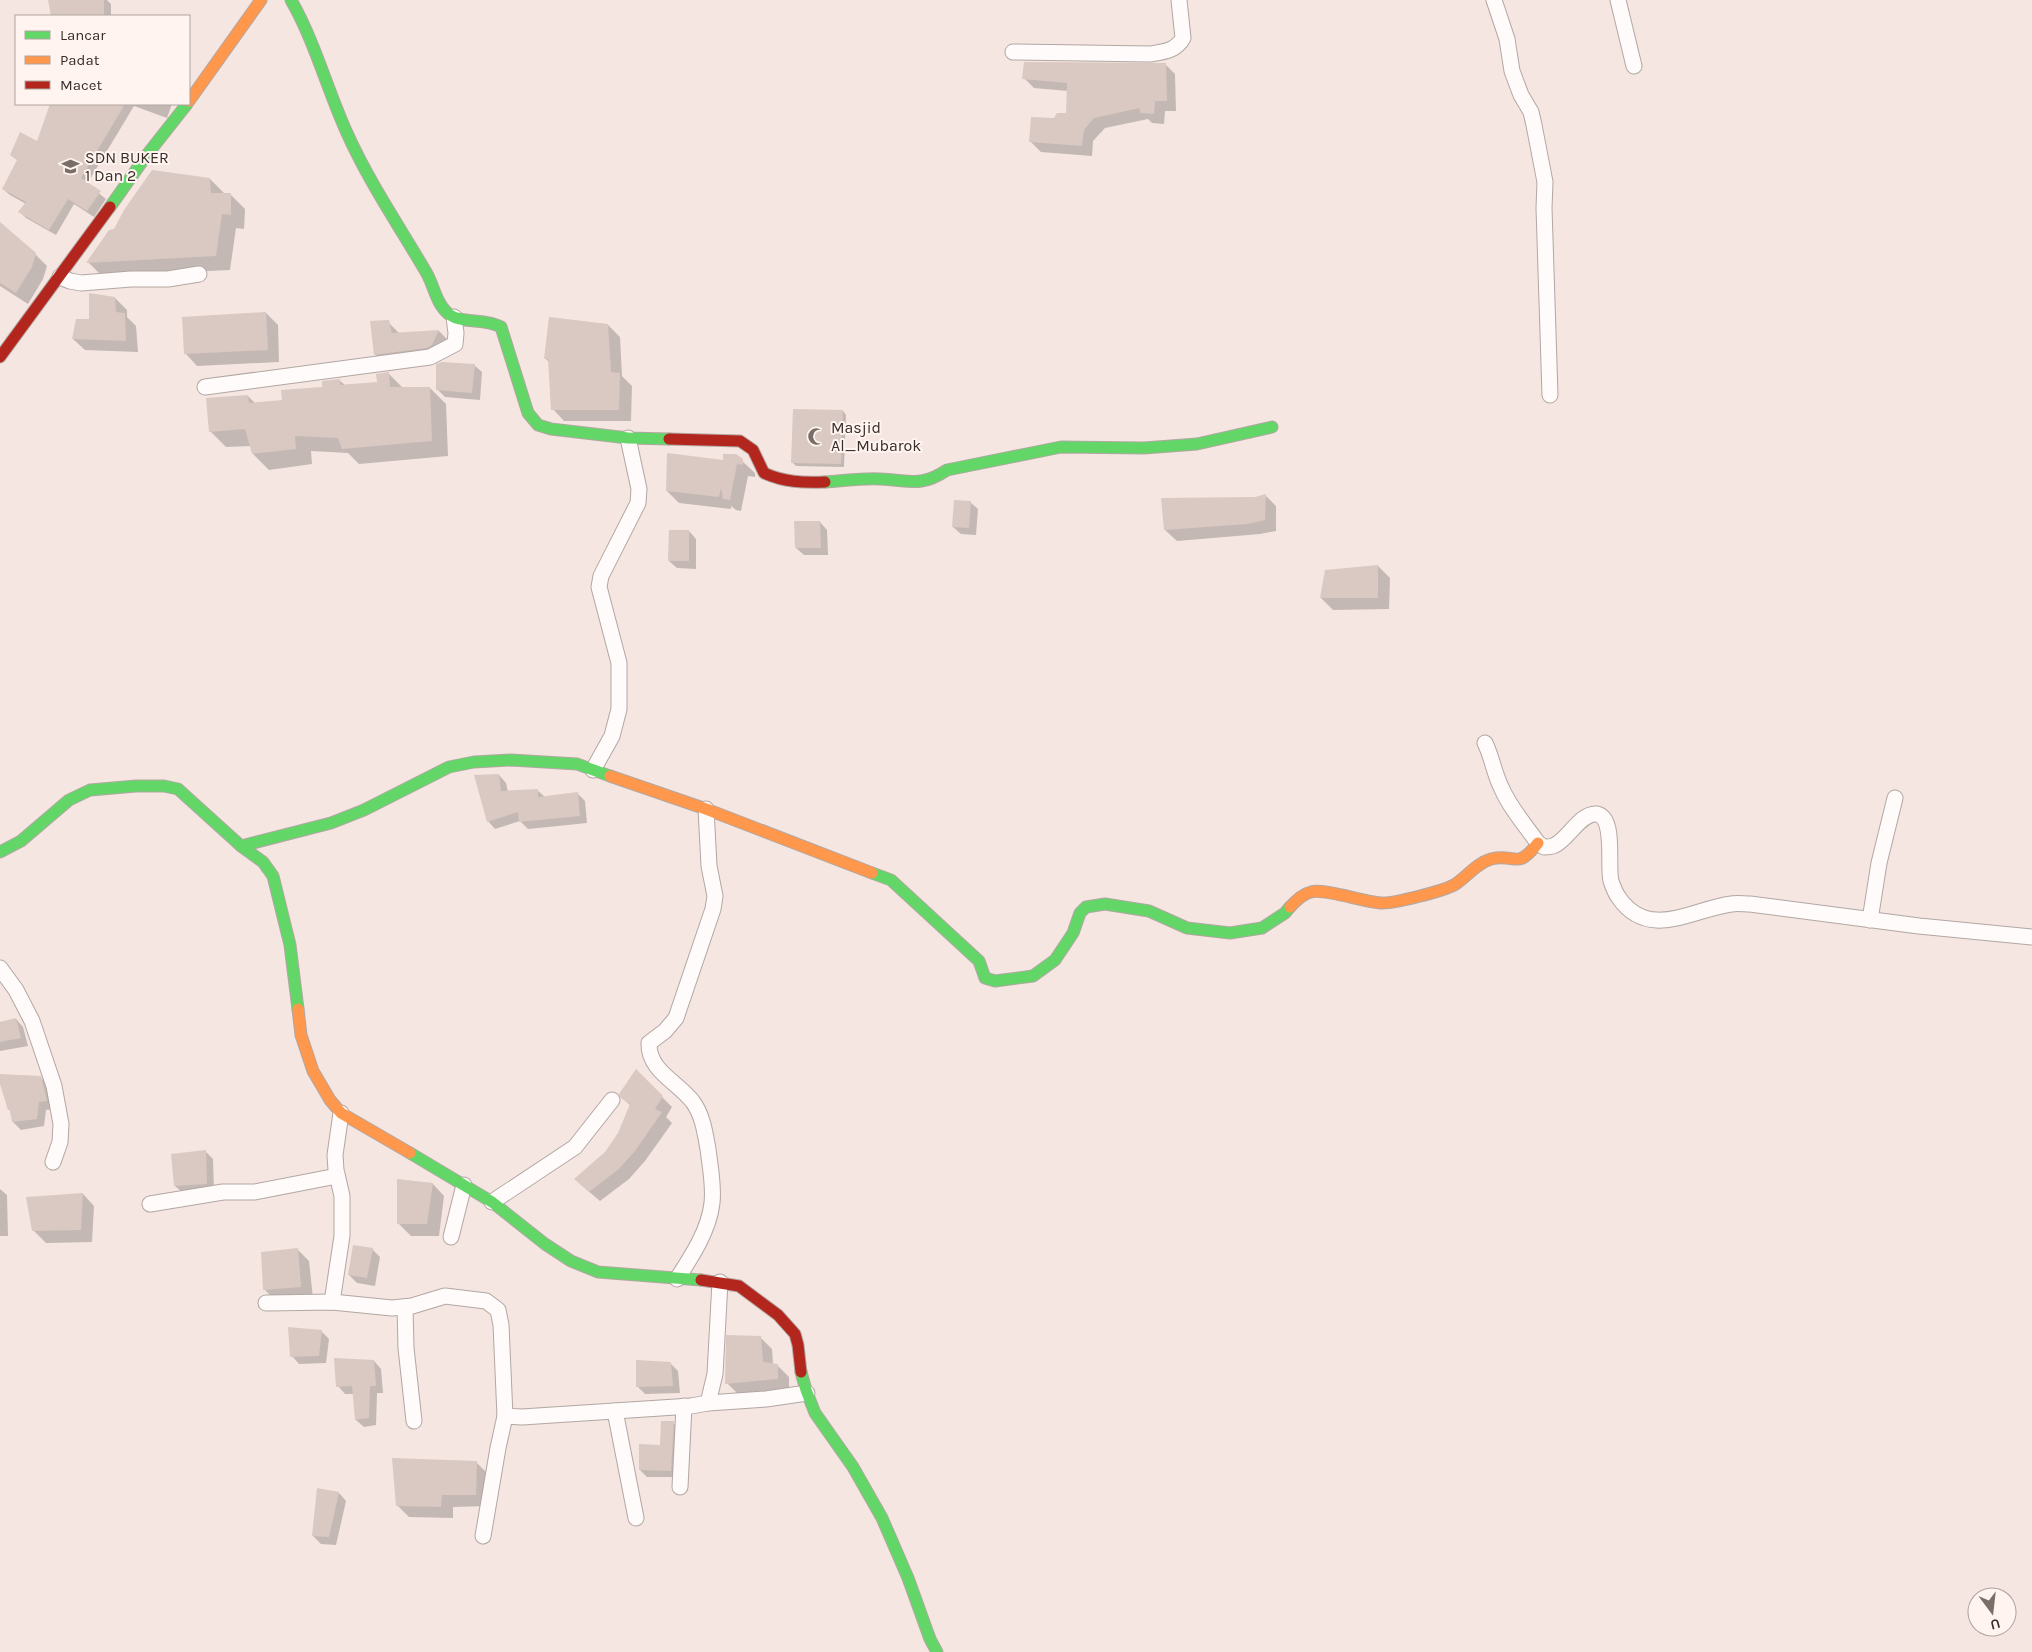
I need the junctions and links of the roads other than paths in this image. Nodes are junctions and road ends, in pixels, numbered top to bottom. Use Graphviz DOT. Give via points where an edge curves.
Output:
graph roads {
  1 [pos="261,0"];
  2 [pos="291,0"];
  3 [pos="1179,0"];
  4 [pos="1494,0"];
  5 [pos="1618,0"];
  6 [pos="1014,52"];
  7 [pos="1634,66"];
  8 [pos="190,100"];
  9 [pos="185,105"];
  10 [pos="199,274"];
  11 [pos="60,277"];
  12 [pos="454,317"];
  13 [pos="0,357"];
  14 [pos="205,387"];
  15 [pos="1550,395"];
  16 [pos="1272,427"];
  17 [pos="628,438"];
  18 [pos="1485,743"];
  19 [pos="593,770"];
  20 [pos="1896,798"];
  21 [pos="706,809"];
  22 [pos="1538,843"];
  23 [pos="241,846"];
  24 [pos="0,852"];
  25 [pos="1870,920"];
  26 [pos="2032,937"];
  27 [pos="0,968"];
  28 [pos="612,1100"];
  29 [pos="341,1113"];
  30 [pos="53,1162"];
  31 [pos="337,1176"];
  32 [pos="464,1185"];
  33 [pos="492,1202"];
  34 [pos="150,1204"];
  35 [pos="451,1236"];
  36 [pos="677,1279"];
  37 [pos="720,1282"];
  38 [pos="332,1302"];
  39 [pos="266,1303"];
  40 [pos="405,1307"];
  41 [pos="806,1393"];
  42 [pos="708,1403"];
  43 [pos="684,1406"];
  44 [pos="616,1411"];
  45 [pos="505,1416"];
  46 [pos="414,1421"];
  47 [pos="680,1487"];
  48 [pos="636,1518"];
  49 [pos="483,1536"];
  50 [pos="937,1652"];
  1 -- 8 [label="street"];
  2 -- 12 [label="street" via="310,36 346,132 371,181 444,308"];
  3 -- 6 [label="street" via="1183,38 1175,48 1150,54"];
  4 -- 15 [label="street" via="1507,39 1512,71 1531,112 1545,182"];
  5 -- 7 [label="street"];
  9 -- 11 [label="street"];
  10 -- 11 [label="street" via="168,279 81,283"];
  11 -- 13 [label="street"];
  12 -- 14 [label="street" via="455,344 430,358"];
  12 -- 17 [label="street" via="501,327 528,413 538,426"];
  16 -- 17 [label="street" via="1197,444 1144,448 1061,447 947,470 932,480 905,482 804,483 778,480 764,473 753,450 740,441"];
  17 -- 19 [label="street" via="639,489 638,503 601,576 599,587 619,663 619,709 612,736"];
  18 -- 22 [label="street" via="1510,805"];
  19 -- 21 [label="street"];
  19 -- 23 [label="street" via="577,764 511,760 450,767 331,823"];
  20 -- 25 [label="street" via="1878,863"];
  21 -- 22 [label="street" via="891,880 979,962 985,978 995,981 1033,976 1055,960 1086,906 1105,904 1149,911 1187,928 1244,932 1262,928 1285,913 1300,897 1313,891 1382,903 1396,901 1454,884 1473,868 1492,859 1527,857"];
  21 -- 36 [label="street" via="708,866 715,896 713,909 676,1018 649,1044 651,1060 692,1101 700,1114 711,1172 712,1203 703,1234"];
  22 -- 25 [label="street" via="1544,847 1555,846 1577,824 1592,814 1599,814 1606,820 1611,880 1618,896 1628,910 1646,919 1666,921 1731,904 1750,904"];
  23 -- 24 [label="street" via="185,794 164,786 136,786 80,793 21,841"];
  23 -- 29 [label="street" via="263,862 274,876 290,945 301,1035 313,1071"];
  25 -- 26 [label="street"];
  27 -- 30 [label="street" via="16,990 32,1022 54,1086 62,1124"];
  28 -- 33 [label="street" via="576,1147"];
  29 -- 31 [label="street" via="335,1155"];
  29 -- 32 [label="street"];
  31 -- 34 [label="street" via="255,1192 223,1192"];
  31 -- 38 [label="street" via="342,1196 342,1236"];
  32 -- 33 [label="street"];
  32 -- 35 [label="street"];
  33 -- 36 [label="street" via="571,1261 598,1272"];
  36 -- 37 [label="street"];
  37 -- 41 [label="street" via="738,1286 789,1325 795,1333 800,1352"];
  37 -- 42 [label="street" via="715,1374"];
  38 -- 39 [label="street"];
  38 -- 40 [label="street"];
  40 -- 45 [label="street" via="445,1296 486,1301 498,1310"];
  40 -- 46 [label="street"];
  41 -- 42 [label="street"];
  41 -- 50 [label="street" via="815,1413 854,1467 882,1518"];
  42 -- 43 [label="street"];
  43 -- 44 [label="street"];
  43 -- 47 [label="street"];
  44 -- 45 [label="street" via="522,1418"];
  44 -- 48 [label="street"];
  45 -- 49 [label="street"];
}
